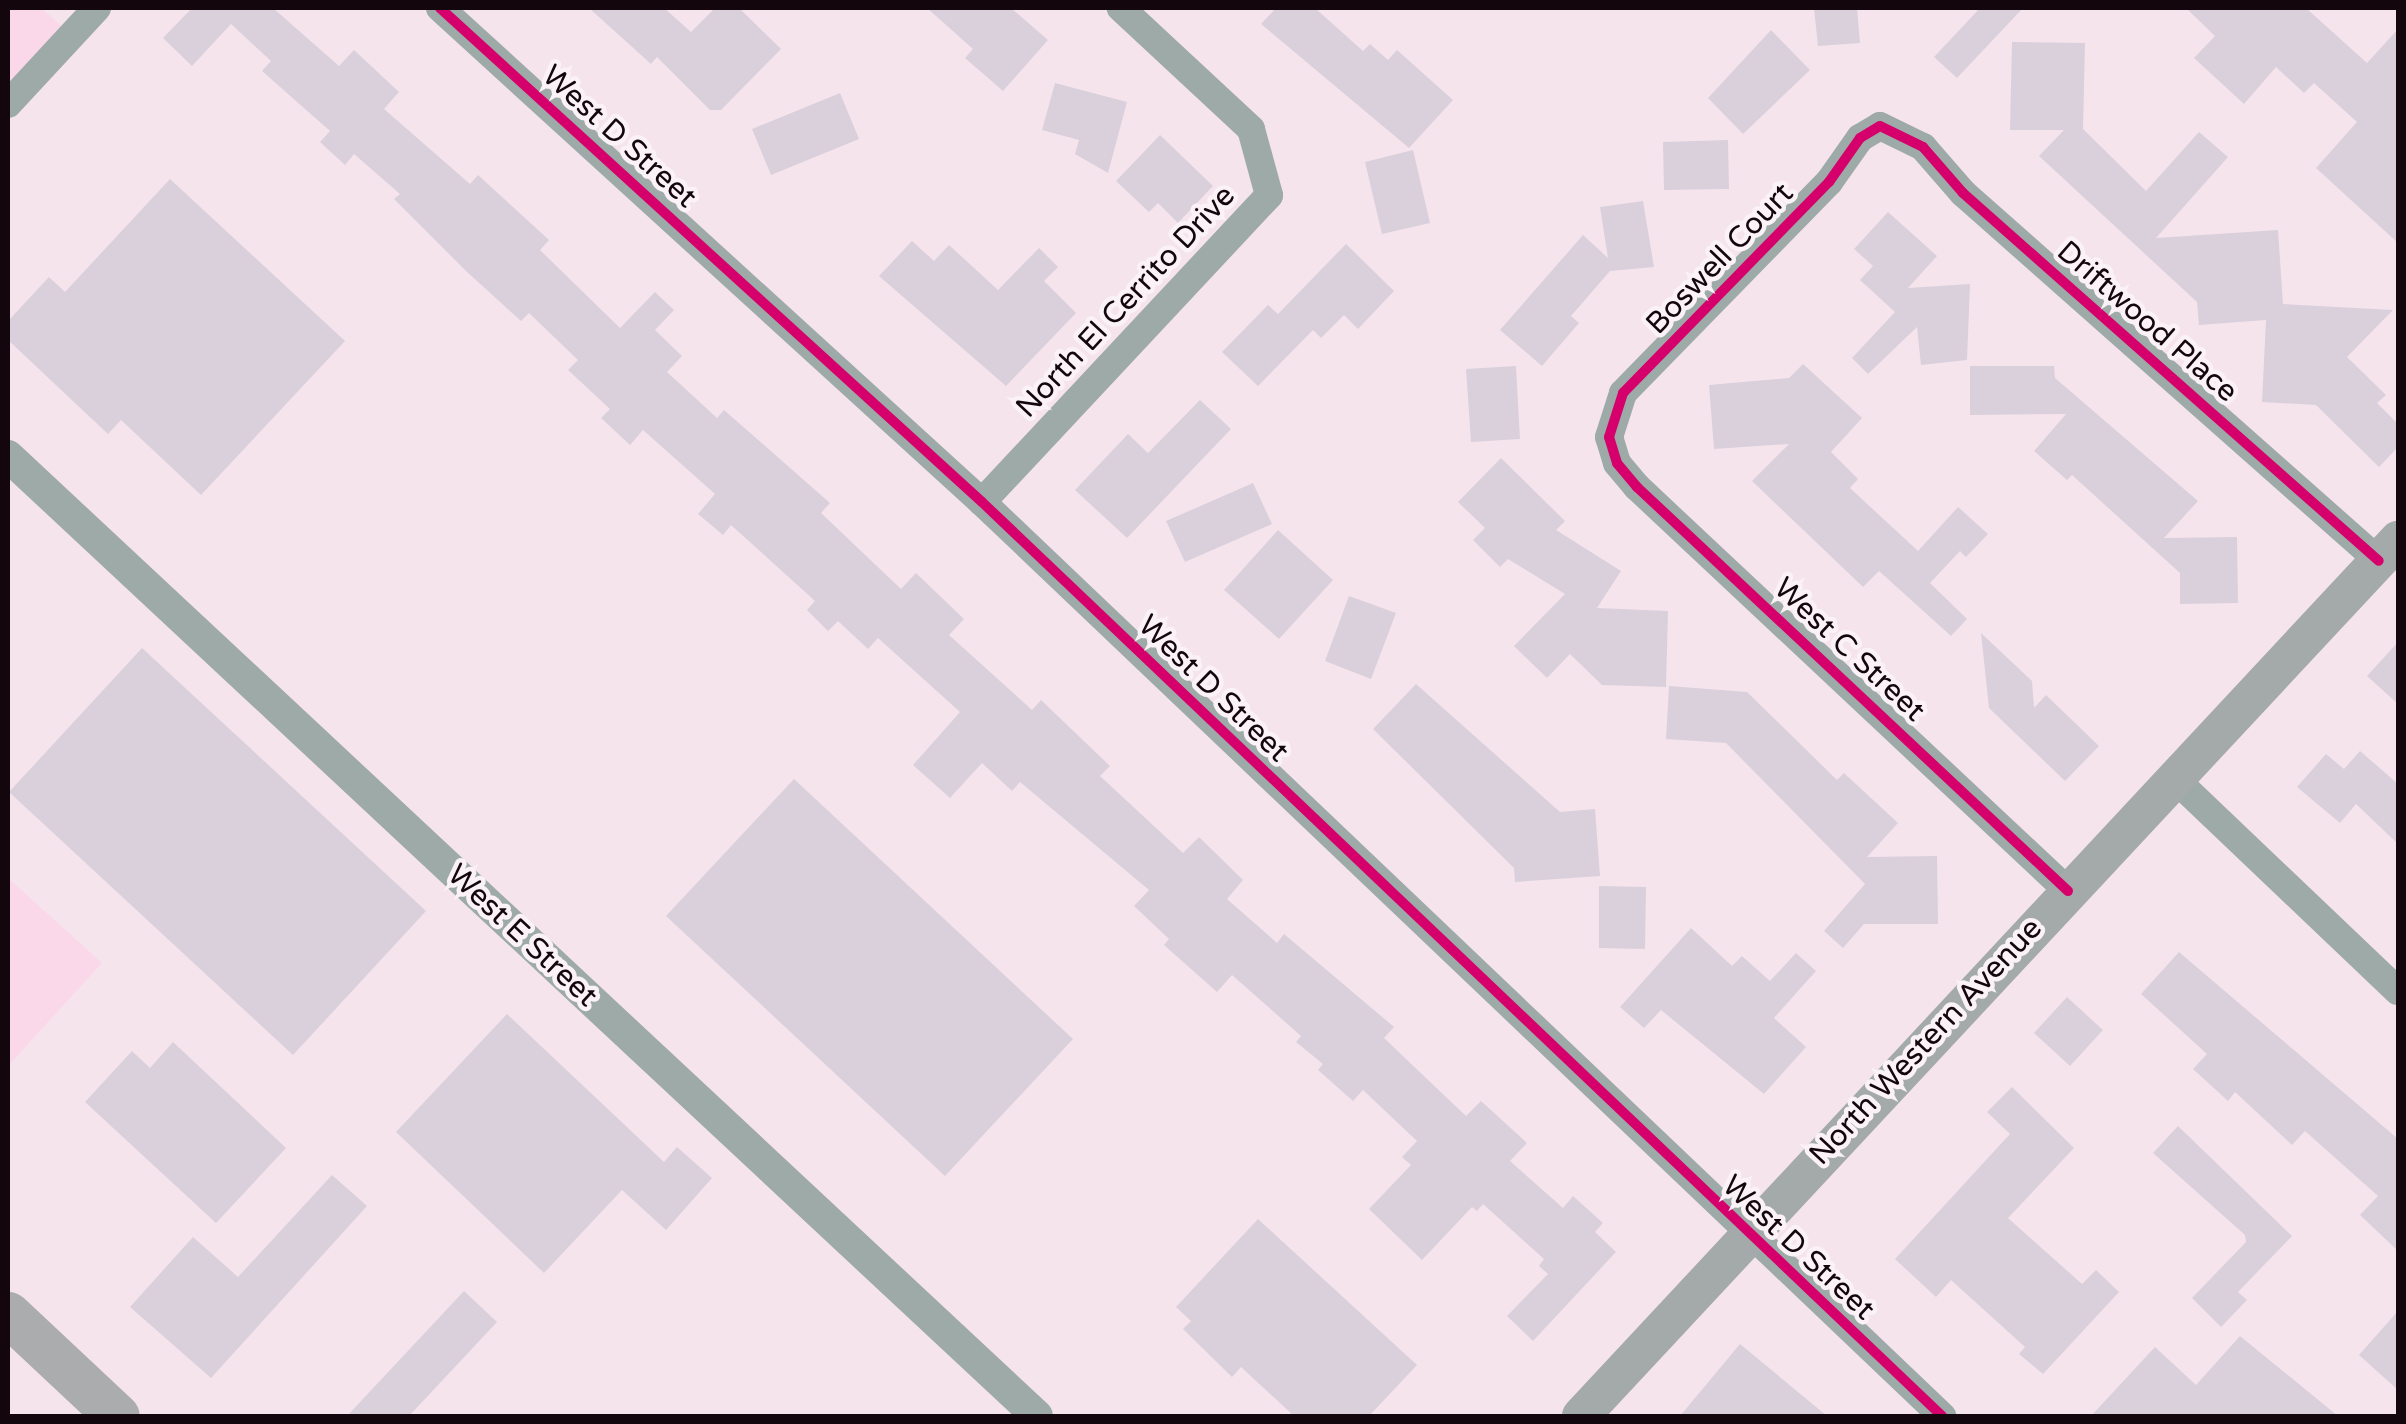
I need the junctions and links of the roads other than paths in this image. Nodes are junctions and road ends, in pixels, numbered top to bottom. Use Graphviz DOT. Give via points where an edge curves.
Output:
graph roads {
  1 [pos="97,8"];
  2 [pos="440,8"];
  3 [pos="1121,8"];
  4 [pos="8,104"];
  5 [pos="1880,126"];
  6 [pos="1609,437"];
  7 [pos="8,456"];
  8 [pos="982,502"];
  9 [pos="2389,551"];
  10 [pos="2174,778"];
  11 [pos="2068,891"];
  12 [pos="2398,992"];
  13 [pos="1747,1234"];
  14 [pos="8,1314"];
  15 [pos="117,1416"];
  16 [pos="1037,1416"];
  17 [pos="1581,1416"];
  18 [pos="1942,1416"];
  1 -- 4 [label="street"];
  2 -- 8 [label="street, West D Street"];
  3 -- 8 [label="street, North El Cerrito Drive" via="1251,129 1270,195"];
  5 -- 6 [label="street, Boswell Court" via="1860,138 1829,182 1624,393"];
  5 -- 9 [label="street, Driftwood Place" via="1923,146 1963,193"];
  6 -- 11 [label="street, West C Street" via="1637,487"];
  7 -- 16 [label="street, West E Street"];
  8 -- 13 [label="street, West D Street"];
  9 -- 10 [label="main road, North Western Avenue"];
  10 -- 11 [label="main road, North Western Avenue"];
  10 -- 12 [label="street"];
  11 -- 13 [label="main road, North Western Avenue"];
  13 -- 17 [label="main road, North Western Avenue"];
  13 -- 18 [label="street, West D Street"];
  14 -- 15 [label="highway"];
}
